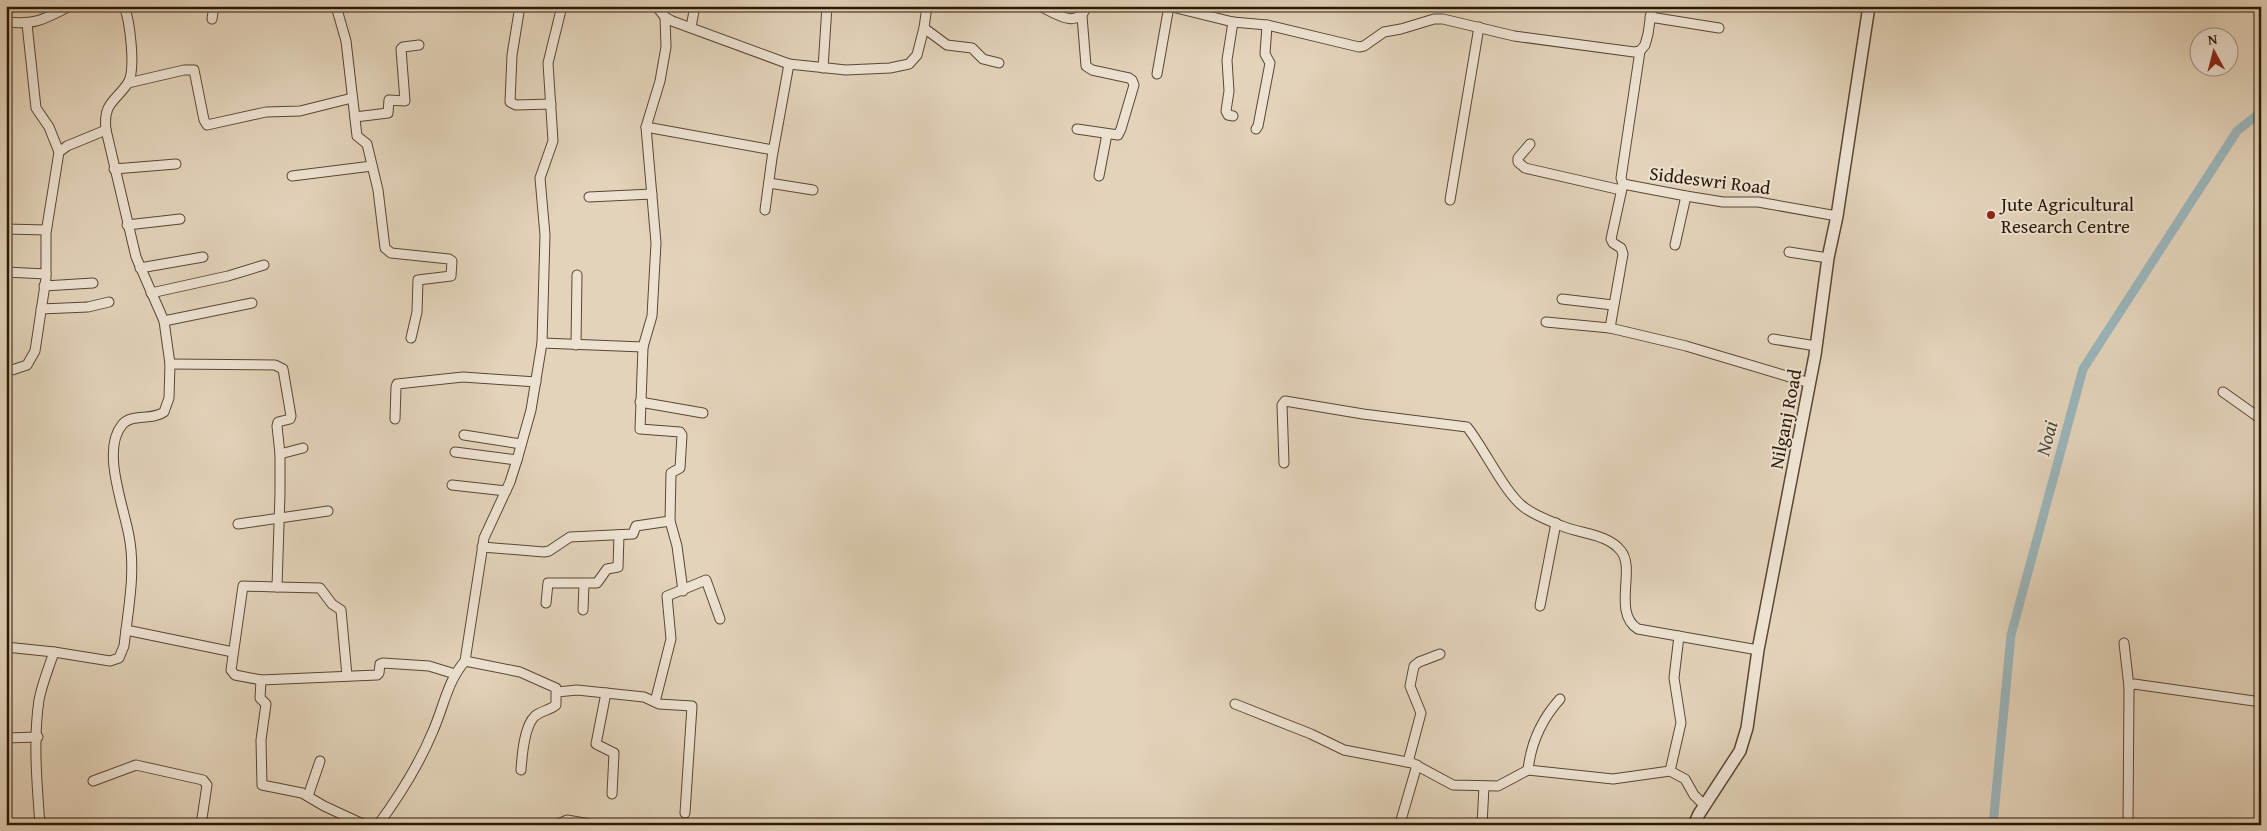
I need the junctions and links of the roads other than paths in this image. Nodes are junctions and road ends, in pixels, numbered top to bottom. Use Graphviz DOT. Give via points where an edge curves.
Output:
graph roads {
  1 [pos="70,6"];
  2 [pos="124,6"];
  3 [pos="214,6"];
  4 [pos="336,6"];
  5 [pos="520,6"];
  6 [pos="562,6"];
  7 [pos="656,6"];
  8 [pos="695,6"];
  9 [pos="827,6"];
  10 [pos="927,6"];
  11 [pos="1040,6"];
  12 [pos="1087,6"];
  13 [pos="1168,6"];
  14 [pos="1652,6"];
  15 [pos="1855,6"];
  16 [pos="1868,8"];
  17 [pos="1082,16"];
  18 [pos="1650,17"];
  19 [pos="665,18"];
  20 [pos="212,19"];
  21 [pos="6,22"];
  22 [pos="1232,22"];
  23 [pos="26,24"];
  24 [pos="1267,25"];
  25 [pos="1479,27"];
  26 [pos="691,28"];
  27 [pos="924,28"];
  28 [pos="1719,28"];
  29 [pos="419,45"];
  30 [pos="1640,51"];
  31 [pos="999,63"];
  32 [pos="790,64"];
  33 [pos="822,68"];
  34 [pos="1157,74"];
  35 [pos="128,82"];
  36 [pos="352,98"];
  37 [pos="551,104"];
  38 [pos="1234,116"];
  39 [pos="355,117"];
  40 [pos="646,127"];
  41 [pos="1256,128"];
  42 [pos="1077,129"];
  43 [pos="106,130"];
  44 [pos="1106,134"];
  45 [pos="1530,144"];
  46 [pos="773,150"];
  47 [pos="59,152"];
  48 [pos="176,164"];
  49 [pos="372,166"];
  50 [pos="114,169"];
  51 [pos="292,176"];
  52 [pos="1099,176"];
  53 [pos="769,183"];
  54 [pos="1622,187"];
  55 [pos="813,190"];
  56 [pos="652,194"];
  57 [pos="1686,196"];
  58 [pos="589,197"];
  59 [pos="1450,200"];
  60 [pos="765,210"];
  61 [pos="1837,216"];
  62 [pos="180,219"];
  63 [pos="127,225"];
  64 [pos="6,229"];
  65 [pos="46,230"];
  66 [pos="1675,245"];
  67 [pos="1789,252"];
  68 [pos="203,257"];
  69 [pos="1828,258"];
  70 [pos="264,265"];
  71 [pos="140,268"];
  72 [pos="6,272"];
  73 [pos="46,274"];
  74 [pos="577,275"];
  75 [pos="93,283"];
  76 [pos="44,286"];
  77 [pos="151,292"];
  78 [pos="1562,299"];
  79 [pos="109,302"];
  80 [pos="252,303"];
  81 [pos="1614,305"];
  82 [pos="41,309"];
  83 [pos="164,322"];
  84 [pos="1546,322"];
  85 [pos="1610,328"];
  86 [pos="411,338"];
  87 [pos="1773,339"];
  88 [pos="542,343"];
  89 [pos="576,345"];
  90 [pos="1816,346"];
  91 [pos="643,347"];
  92 [pos="170,364"];
  93 [pos="6,372"];
  94 [pos="536,382"];
  95 [pos="1810,383"];
  96 [pos="2223,392"];
  97 [pos="640,402"];
  98 [pos="702,413"];
  99 [pos="396,419"];
  100 [pos="2261,419"];
  101 [pos="464,436"];
  102 [pos="521,444"];
  103 [pos="303,448"];
  104 [pos="455,452"];
  105 [pos="280,454"];
  106 [pos="517,460"];
  107 [pos="1284,463"];
  108 [pos="452,485"];
  109 [pos="506,491"];
  110 [pos="328,511"];
  111 [pos="279,518"];
  112 [pos="670,521"];
  113 [pos="1556,523"];
  114 [pos="238,524"];
  115 [pos="619,535"];
  116 [pos="482,547"];
  117 [pos="584,584"];
  118 [pos="277,587"];
  119 [pos="683,591"];
  120 [pos="546,603"];
  121 [pos="1540,606"];
  122 [pos="583,610"];
  123 [pos="720,619"];
  124 [pos="126,630"];
  125 [pos="1679,636"];
  126 [pos="2124,643"];
  127 [pos="6,647"];
  128 [pos="1758,650"];
  129 [pos="54,652"];
  130 [pos="233,652"];
  131 [pos="1440,654"];
  132 [pos="465,661"];
  133 [pos="454,674"];
  134 [pos="347,676"];
  135 [pos="261,680"];
  136 [pos="2261,682"];
  137 [pos="2129,687"];
  138 [pos="557,692"];
  139 [pos="606,693"];
  140 [pos="2261,694"];
  141 [pos="1560,699"];
  142 [pos="655,702"];
  143 [pos="2261,702"];
  144 [pos="1235,704"];
  145 [pos="38,737"];
  146 [pos="6,738"];
  147 [pos="320,761"];
  148 [pos="1412,764"];
  149 [pos="521,770"];
  150 [pos="1528,770"];
  151 [pos="1670,771"];
  152 [pos="93,781"];
  153 [pos="1484,786"];
  154 [pos="612,794"];
  155 [pos="308,796"];
  156 [pos="1704,805"];
  157 [pos="685,813"];
  158 [pos="1401,820"];
  159 [pos="40,825"];
  160 [pos="201,825"];
  161 [pos="365,825"];
  162 [pos="378,825"];
  163 [pos="556,825"];
  164 [pos="595,825"];
  165 [pos="1482,825"];
  166 [pos="1694,825"];
  167 [pos="2128,825"];
  1 -- 23 [label="street"];
  2 -- 35 [label="street" via="132,61"];
  3 -- 20 [label="street"];
  4 -- 36 [label="street" via="346,41"];
  5 -- 37 [label="street" via="512,55 510,102 516,105"];
  6 -- 37 [label="street" via="548,64"];
  7 -- 19 [label="street"];
  8 -- 26 [label="street"];
  9 -- 33 [label="street"];
  10 -- 27 [label="street"];
  11 -- 17 [label="street" via="1067,19"];
  12 -- 17 [label="street"];
  13 -- 22 [label="street"];
  13 -- 34 [label="street"];
  14 -- 18 [label="street, Siddeswri Road"];
  15 -- 16 [label="street"];
  16 -- 61 [label="street, Nilganj Road"];
  17 -- 44 [label="street" via="1086,66 1133,82 1120,133"];
  18 -- 28 [label="street"];
  18 -- 30 [label="street, Siddeswri Road" via="1645,45"];
  19 -- 26 [label="street"];
  19 -- 40 [label="street" via="666,47"];
  21 -- 23 [label="street"];
  22 -- 24 [label="street"];
  22 -- 38 [label="street" via="1226,111"];
  23 -- 47 [label="street" via="36,108 49,127"];
  24 -- 25 [label="street" via="1359,47 1384,32 1434,19"];
  24 -- 41 [label="street" via="1265,54 1269,65"];
  25 -- 30 [label="street" via="1514,36"];
  25 -- 59 [label="street"];
  26 -- 32 [label="street"];
  27 -- 31 [label="street" via="947,45 972,48 983,59"];
  27 -- 33 [label="street" via="917,55 909,64 890,68"];
  29 -- 39 [label="street" via="401,49 406,101 389,100 388,113"];
  30 -- 54 [label="street, Siddeswri Road"];
  32 -- 33 [label="street"];
  32 -- 46 [label="street"];
  35 -- 36 [label="street" via="194,70 207,125 266,112 300,111"];
  35 -- 43 [label="street" via="107,107 104,118"];
  36 -- 39 [label="street"];
  37 -- 88 [label="street" via="553,141 540,178 545,235"];
  39 -- 49 [label="street" via="357,136 367,144"];
  40 -- 46 [label="street"];
  40 -- 56 [label="street"];
  42 -- 44 [label="street"];
  43 -- 47 [label="street"];
  43 -- 50 [label="street"];
  44 -- 52 [label="street"];
  45 -- 54 [label="street" via="1518,158 1525,168"];
  46 -- 53 [label="street"];
  47 -- 65 [label="street"];
  48 -- 50 [label="street"];
  49 -- 51 [label="street"];
  49 -- 86 [label="street" via="388,251 452,261 452,274 449,276 418,280 416,320"];
  50 -- 63 [label="street"];
  53 -- 55 [label="street"];
  53 -- 60 [label="street"];
  54 -- 57 [label="street, Siddeswri Road"];
  54 -- 81 [label="street" via="1611,239 1623,250"];
  56 -- 58 [label="street"];
  56 -- 91 [label="street" via="656,243 652,316"];
  57 -- 61 [label="street, Siddeswri Road" via="1723,202 1758,202"];
  57 -- 66 [label="street"];
  61 -- 69 [label="street, Nilganj Road"];
  62 -- 63 [label="street"];
  63 -- 71 [label="street"];
  64 -- 65 [label="street"];
  65 -- 73 [label="street"];
  67 -- 69 [label="street"];
  68 -- 71 [label="street"];
  69 -- 90 [label="street, Nilganj Road"];
  70 -- 77 [label="street"];
  71 -- 77 [label="street"];
  72 -- 73 [label="street"];
  73 -- 76 [label="street"];
  74 -- 89 [label="street"];
  75 -- 76 [label="street"];
  76 -- 82 [label="street"];
  77 -- 83 [label="street"];
  78 -- 81 [label="street"];
  79 -- 82 [label="street" via="88,307"];
  80 -- 83 [label="street"];
  81 -- 85 [label="street"];
  82 -- 93 [label="street" via="31,361"];
  83 -- 92 [label="street"];
  84 -- 85 [label="street"];
  85 -- 95 [label="street" via="1686,346"];
  87 -- 90 [label="street"];
  88 -- 89 [label="street"];
  88 -- 94 [label="street"];
  89 -- 91 [label="street"];
  90 -- 95 [label="street, Nilganj Road"];
  91 -- 97 [label="street"];
  92 -- 105 [label="street" via="281,367 291,416 277,424"];
  92 -- 124 [label="street" via="169,398 164,412 123,423 114,445 115,471 131,558"];
  94 -- 99 [label="street" via="463,377 398,384"];
  94 -- 102 [label="street"];
  95 -- 128 [label="street, Nilganj Road"];
  96 -- 100 [label="street"];
  97 -- 98 [label="street"];
  97 -- 112 [label="street" via="640,429 680,432 682,435 680,468 671,473"];
  101 -- 102 [label="street"];
  102 -- 106 [label="street"];
  103 -- 105 [label="street"];
  104 -- 106 [label="street"];
  105 -- 111 [label="street"];
  106 -- 109 [label="street"];
  107 -- 113 [label="street" via="1282,405 1285,401 1463,426 1470,430 1521,505"];
  108 -- 109 [label="street"];
  109 -- 116 [label="street"];
  110 -- 111 [label="street"];
  111 -- 114 [label="street"];
  111 -- 118 [label="street"];
  112 -- 115 [label="street" via="636,526 633,534"];
  112 -- 119 [label="street"];
  113 -- 121 [label="street"];
  113 -- 125 [label="street" via="1615,544 1623,552 1625,561 1628,622 1638,629"];
  115 -- 116 [label="street" via="570,537 544,552"];
  115 -- 117 [label="street" via="618,567 606,569 597,583"];
  116 -- 132 [label="street"];
  117 -- 120 [label="street" via="548,584"];
  117 -- 122 [label="street"];
  118 -- 130 [label="street" via="243,586"];
  118 -- 134 [label="street" via="320,588 341,610"];
  119 -- 123 [label="street" via="706,580"];
  119 -- 142 [label="street" via="667,598 671,639"];
  124 -- 129 [label="street" via="123,653 115,661"];
  124 -- 130 [label="street"];
  125 -- 128 [label="street"];
  125 -- 151 [label="street" via="1674,678 1681,723"];
  126 -- 137 [label="street"];
  127 -- 129 [label="street"];
  128 -- 156 [label="street, Nilganj Road" via="1745,738 1740,751"];
  129 -- 145 [label="street" via="39,700"];
  130 -- 135 [label="street" via="232,673"];
  131 -- 148 [label="street" via="1414,666 1410,686 1421,713"];
  132 -- 133 [label="street"];
  132 -- 138 [label="street" via="520,672 553,686"];
  133 -- 134 [label="street" via="429,666 383,663 376,674"];
  133 -- 162 [label="street" via="434,730 409,780"];
  134 -- 135 [label="street"];
  135 -- 155 [label="street" via="260,698 266,704 261,740 261,783"];
  136 -- 140 [label="street"];
  137 -- 143 [label="street" via="2134,684"];
  137 -- 167 [label="street"];
  138 -- 139 [label="street"];
  138 -- 149 [label="street" via="554,707 532,720 523,746"];
  139 -- 142 [label="street" via="644,697"];
  139 -- 154 [label="street" via="596,744 614,753"];
  141 -- 150 [label="street" via="1535,737"];
  142 -- 157 [label="street" via="692,706"];
  144 -- 148 [label="street" via="1344,750"];
  145 -- 146 [label="street"];
  145 -- 159 [label="street"];
  147 -- 155 [label="street"];
  148 -- 153 [label="street" via="1453,785"];
  148 -- 158 [label="street"];
  150 -- 151 [label="street" via="1609,779"];
  150 -- 153 [label="street" via="1498,786"];
  151 -- 156 [label="street" via="1685,779"];
  152 -- 160 [label="street" via="136,765 203,780 207,785"];
  153 -- 165 [label="street"];
  155 -- 161 [label="street"];
  156 -- 166 [label="street, Nilganj Road"];
  163 -- 164 [label="street" via="567,820"];
}
